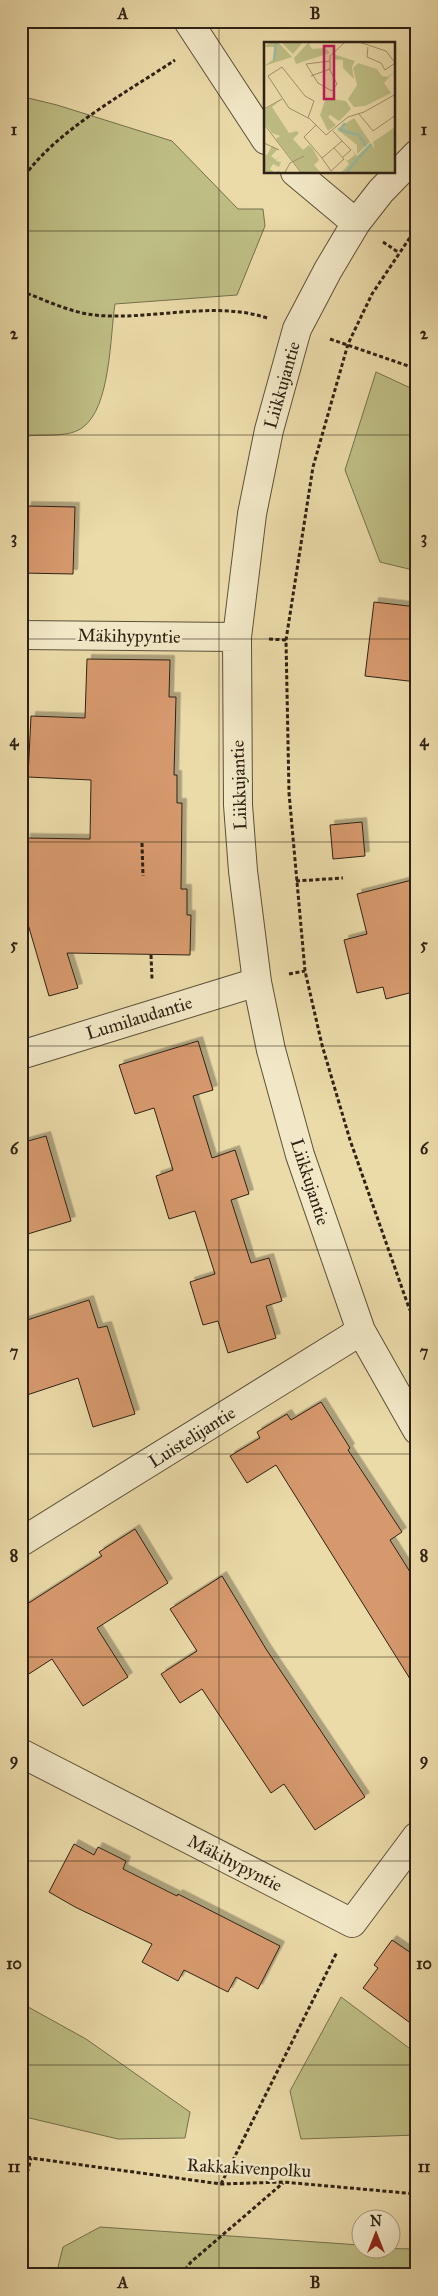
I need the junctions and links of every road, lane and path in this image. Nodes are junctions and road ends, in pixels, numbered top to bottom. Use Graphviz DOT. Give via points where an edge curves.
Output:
graph roads {
  1 [pos="195,32"];
  2 [pos="264,137"];
  3 [pos="417,154"];
  4 [pos="297,174"];
  5 [pos="21,181"];
  6 [pos="356,223"];
  7 [pos="417,227"];
  8 [pos="21,291"];
  9 [pos="298,328"];
  10 [pos="348,344"];
  11 [pos="417,369"];
  12 [pos="21,635"];
  13 [pos="237,637"];
  14 [pos="142,843"];
  15 [pos="143,876"];
  16 [pos="343,878"];
  17 [pos="296,881"];
  18 [pos="257,982"];
  19 [pos="21,1055"];
  20 [pos="417,1323"];
  21 [pos="361,1331"];
  22 [pos="417,1430"];
  23 [pos="21,1542"];
  24 [pos="21,1753"];
  25 [pos="417,1836"];
  26 [pos="352,1923"];
  27 [pos="21,2155"];
  28 [pos="31,2158"];
  29 [pos="284,2182"];
  30 [pos="221,2184"];
  31 [pos="417,2194"];
  32 [pos="21,2198"];
  33 [pos="182,2275"];
  1 -- 2 [label="street"];
  1 -- 5 [label="path" via="81,122 30,167"];
  3 -- 6 [label="street, Liikkujantie"];
  4 -- 6 [label="street"];
  6 -- 9 [label="street, Liikkujantie"];
  7 -- 10 [label="path" via="372,294"];
  8 -- 9 [label="path" via="72,311 95,315 226,312 263,317"];
  9 -- 10 [label="path"];
  9 -- 13 [label="street, Liikkujantie" via="269,430 252,514"];
  10 -- 11 [label="path"];
  10 -- 17 [label="path" via="312,467 286,640 289,793"];
  12 -- 13 [label="street, Mäkihypyntie"];
  13 -- 18 [label="street, Liikkujantie" via="238,805"];
  14 -- 15 [label="path"];
  16 -- 17 [label="path"];
  17 -- 20 [label="path" via="305,971 322,1045 350,1140"];
  18 -- 19 [label="street, Lumilaudantie"];
  18 -- 21 [label="street, Liikkujantie" via="271,1050 300,1155"];
  21 -- 22 [label="street, Liikkujantie"];
  21 -- 23 [label="street, Luistelijantie"];
  24 -- 26 [label="street, Mäkihypyntie"];
  25 -- 26 [label="street"];
  26 -- 30 [label="path"];
  27 -- 28 [label="path, Rakkakivenpolku"];
  28 -- 30 [label="path, Rakkakivenpolku"];
  28 -- 32 [label="path"];
  29 -- 30 [label="path, Rakkakivenpolku"];
  29 -- 31 [label="path, Rakkakivenpolku"];
  29 -- 33 [label="path" via="191,2262"];
}
